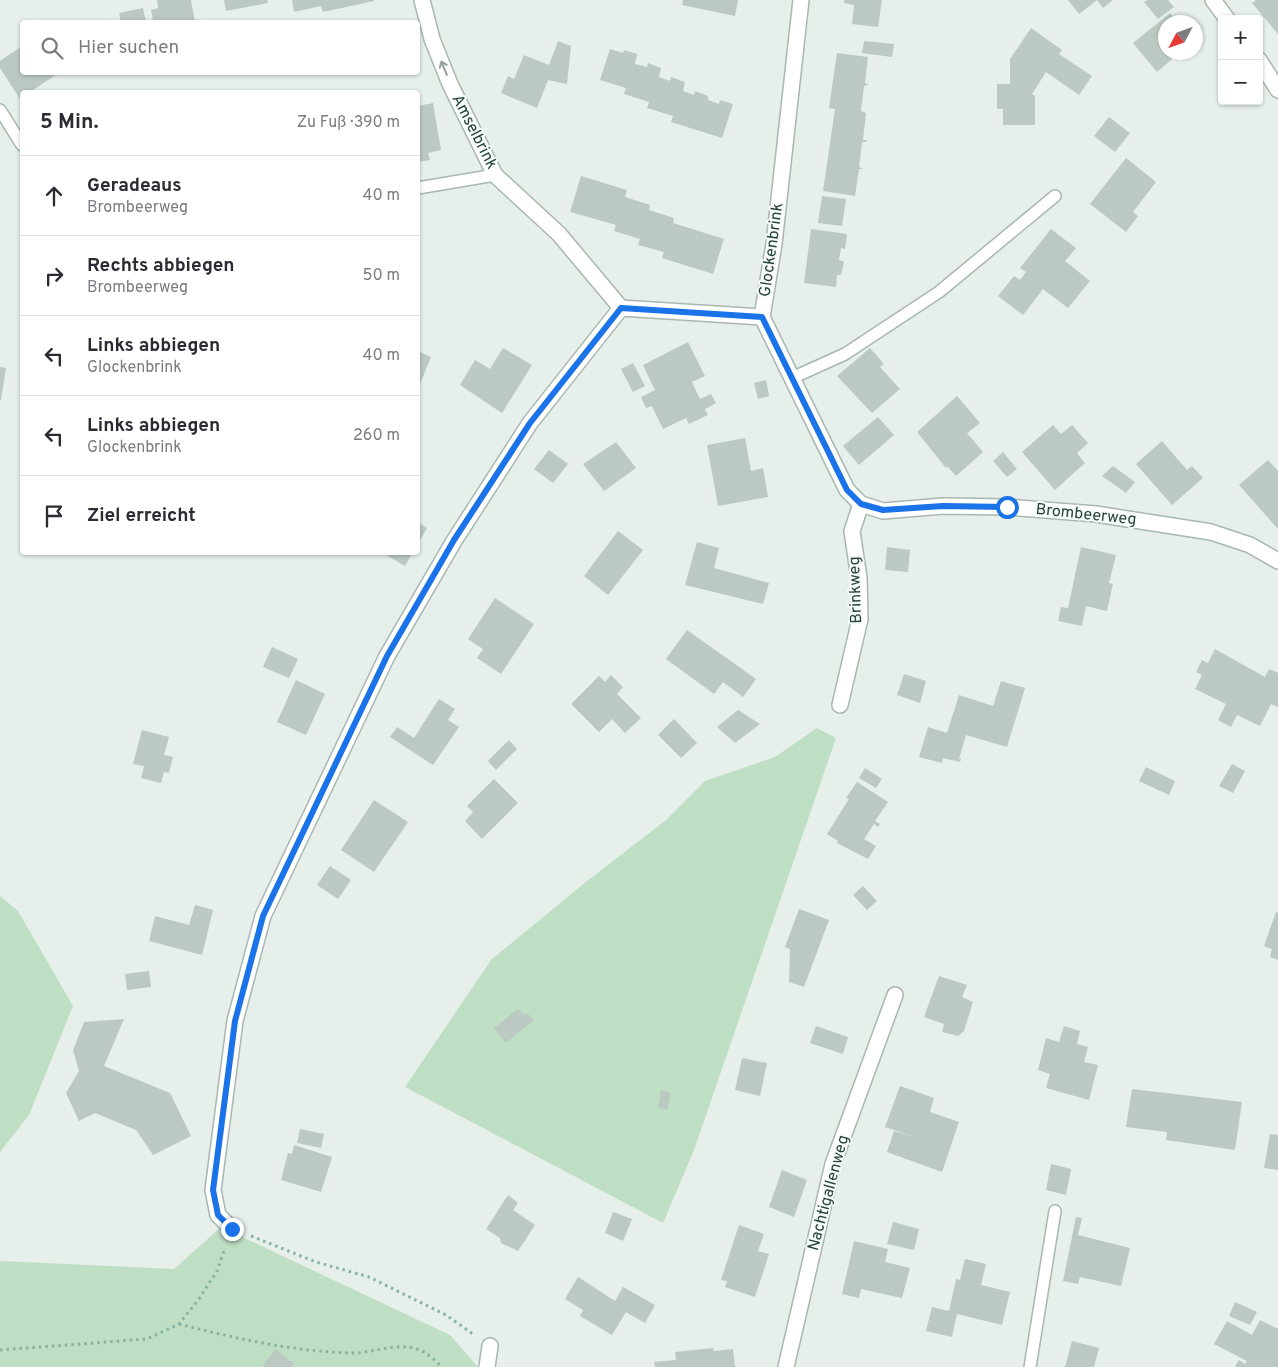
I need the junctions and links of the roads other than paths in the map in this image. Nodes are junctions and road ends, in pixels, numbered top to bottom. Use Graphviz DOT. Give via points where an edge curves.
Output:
graph roads {
  1 [pos="422,0"];
  2 [pos="801,0"];
  3 [pos="1213,0"];
  4 [pos="1225,15"];
  5 [pos="1263,66"];
  6 [pos="1278,90"];
  7 [pos="0,110"];
  8 [pos="20,142"];
  9 [pos="495,175"];
  10 [pos="420,188"];
  11 [pos="1056,196"];
  12 [pos="621,308"];
  13 [pos="762,317"];
  14 [pos="792,378"];
  15 [pos="861,504"];
  16 [pos="1278,561"];
  17 [pos="840,705"];
  18 [pos="895,995"];
  19 [pos="1055,1212"];
  20 [pos="232,1229"];
  21 [pos="490,1346"];
  22 [pos="487,1367"];
  23 [pos="786,1367"];
  24 [pos="1030,1367"];
  9 -- 1 [label="street, Amselbrink, one-way" via="450,84 432,40"];
  2 -- 13 [label="street, Glockenbrink" via="774,244"];
  3 -- 4 [label="street"];
  5 -- 6 [label="street"];
  7 -- 8 [label="lane"];
  9 -- 10 [label="lane"];
  9 -- 12 [label="street, Amselbrink" via="559,234"];
  11 -- 14 [label="lane" via="939,292 845,354"];
  12 -- 13 [label="street, Glockenbrink"];
  12 -- 20 [label="street" via="530,423 454,540 387,656 263,916 235,1021 213,1190 218,1215"];
  13 -- 14 [label="street"];
  14 -- 15 [label="street" via="847,490"];
  15 -- 16 [label="street, Brombeerweg" via="883,510 1007,507 1096,514 1211,532 1250,545"];
  15 -- 17 [label="street, Brinkweg" via="852,531 859,578 860,619"];
  18 -- 23 [label="street, Nachtigallenweg" via="833,1164"];
  19 -- 24 [label="lane"];
  21 -- 22 [label="street"];
}
